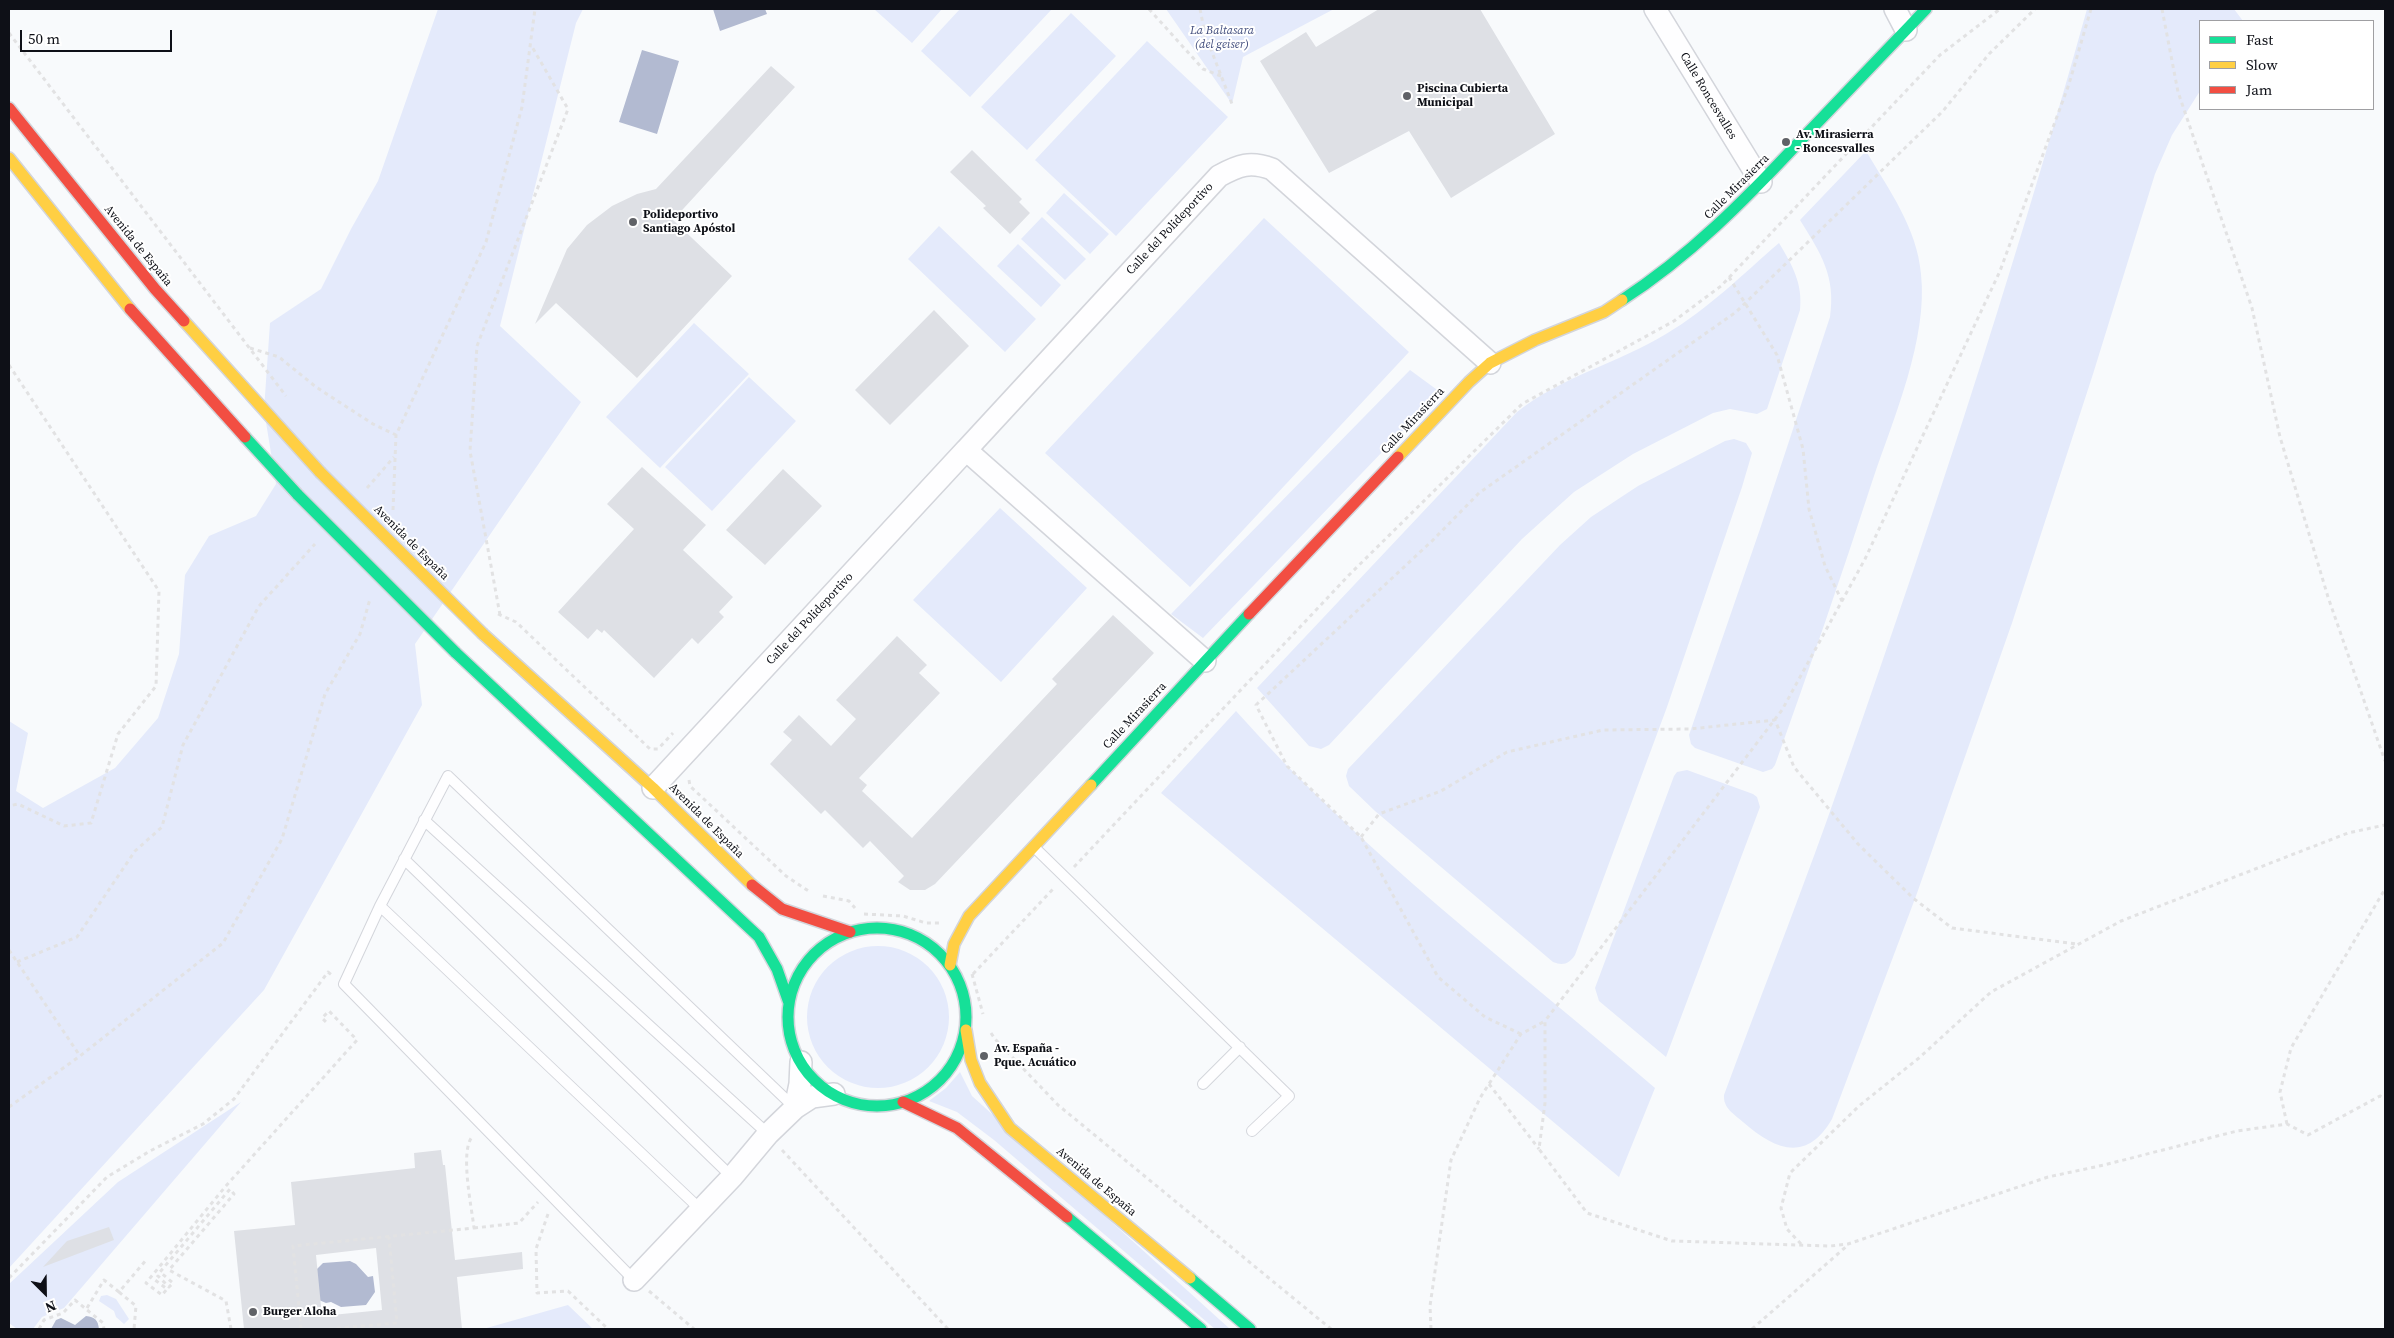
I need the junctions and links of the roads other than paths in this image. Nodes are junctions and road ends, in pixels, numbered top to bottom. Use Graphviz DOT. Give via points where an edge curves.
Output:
graph roads {
  1 [pos="1655,9"];
  2 [pos="1895,9"];
  3 [pos="1926,9"];
  4 [pos="1906,30"];
  5 [pos="9,108"];
  6 [pos="9,158"];
  7 [pos="1761,182"];
  8 [pos="1490,364"];
  9 [pos="966,450"];
  10 [pos="1204,661"];
  11 [pos="653,788"];
  12 [pos="424,820"];
  13 [pos="1034,846"];
  14 [pos="404,859"];
  15 [pos="380,906"];
  16 [pos="969,916"];
  17 [pos="948,928"];
  18 [pos="850,932"];
  19 [pos="933,934"];
  20 [pos="918,937"];
  21 [pos="950,965"];
  22 [pos="789,1003"];
  23 [pos="966,1028"];
  24 [pos="1240,1048"];
  25 [pos="801,1062"];
  26 [pos="1204,1084"];
  27 [pos="834,1094"];
  28 [pos="903,1102"];
  29 [pos="794,1108"];
  30 [pos="1252,1131"];
  31 [pos="768,1134"];
  32 [pos="732,1176"];
  33 [pos="700,1210"];
  34 [pos="634,1280"];
  35 [pos="1200,1329"];
  36 [pos="1250,1329"];
  1 -- 7 [label="street, Calle Roncesvalles"];
  2 -- 4 [label="street"];
  3 -- 4 [label="main road, Calle Mirasierra"];
  4 -- 7 [label="main road, Calle Mirasierra"];
  5 -- 11 [label="main road, Avenida de España, bridge" via="155,289 320,472 483,634"];
  6 -- 22 [label="main road, bridge" via="135,315 298,495 455,652 759,937 777,969"];
  7 -- 8 [label="main road, Calle Mirasierra" via="1694,248 1655,279 1604,312 1535,340"];
  8 -- 9 [label="street, Calle del Polideportivo" via="1272,169 1257,164 1236,167 1219,176"];
  8 -- 10 [label="main road, Calle Mirasierra" via="1469,382"];
  9 -- 10 [label="street"];
  9 -- 11 [label="street, Calle del Polideportivo"];
  10 -- 13 [label="main road, Calle Mirasierra"];
  11 -- 18 [label="main road, Avenida de España" via="741,876 782,909"];
  12 -- 14 [label="lane"];
  12 -- 29 [label="lane" via="448,776"];
  12 -- 31 [label="lane"];
  13 -- 16 [label="main road, Calle Mirasierra"];
  13 -- 24 [label="lane"];
  14 -- 15 [label="lane"];
  14 -- 32 [label="lane"];
  15 -- 33 [label="lane"];
  15 -- 34 [label="lane" via="344,984"];
  16 -- 17 [label="main road, Calle Mirasierra"];
  16 -- 21 [label="main road, Calle Mirasierra" via="954,944"];
  18 -- 20 [label="main road" via="889,929"];
  18 -- 22 [label="main road" via="821,947 800,972"];
  19 -- 20 [label="main road"];
  20 -- 21 [label="main road" via="936,949"];
  21 -- 23 [label="main road" via="963,992"];
  22 -- 25 [label="main road" via="788,1024 792,1044"];
  23 -- 28 [label="main road" via="958,1053 945,1074 926,1091"];
  23 -- 36 [label="main road, Avenida de España" via="968,1056 986,1098 1010,1128"];
  24 -- 26 [label="lane"];
  24 -- 30 [label="lane" via="1289,1096"];
  25 -- 27 [label="main road" via="815,1080"];
  25 -- 29 [label="street"];
  27 -- 28 [label="main road" via="852,1102 873,1105"];
  27 -- 29 [label="street" via="812,1096"];
  28 -- 35 [label="main road" via="957,1128 984,1148"];
  29 -- 31 [label="street"];
  31 -- 32 [label="street"];
  32 -- 33 [label="street"];
  33 -- 34 [label="street"];
}
